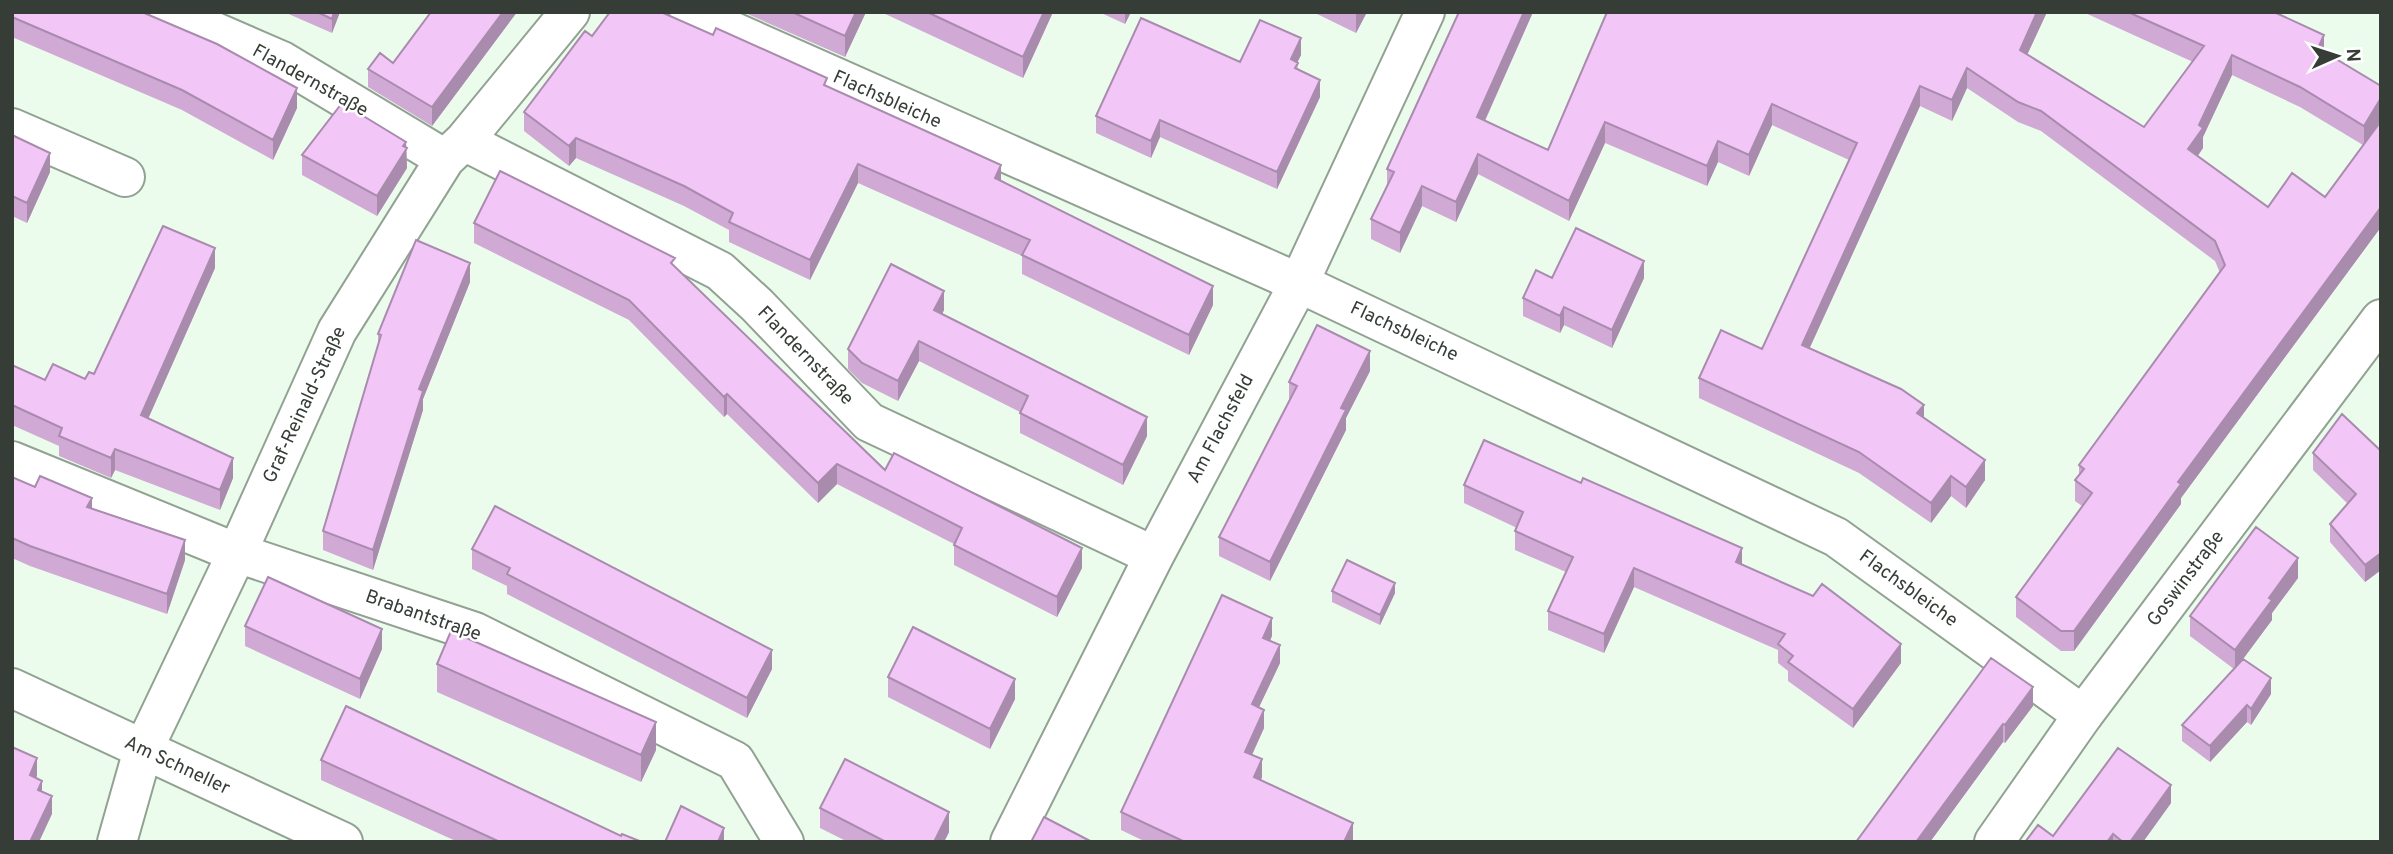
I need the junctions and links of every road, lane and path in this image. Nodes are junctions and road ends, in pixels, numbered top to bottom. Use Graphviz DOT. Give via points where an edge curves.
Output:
graph roads {
  1 [pos="169,12"];
  2 [pos="570,12"];
  3 [pos="689,12"];
  4 [pos="1425,12"];
  5 [pos="12,128"];
  6 [pos="454,150"];
  7 [pos="125,177"];
  8 [pos="1299,283"];
  9 [pos="2381,319"];
  10 [pos="12,461"];
  11 [pos="237,553"];
  12 [pos="1154,555"];
  13 [pos="12,688"];
  14 [pos="2083,715"];
  15 [pos="143,750"];
  16 [pos="117,842"];
  17 [pos="343,842"];
  18 [pos="784,842"];
  19 [pos="1010,842"];
  20 [pos="1994,842"];
  1 -- 6 [label="street, Flandernstraße" via="282,61"];
  2 -- 6 [label="street, Graf-Reinald-Straße"];
  3 -- 8 [label="street, Flachsbleiche"];
  4 -- 8 [label="street, Am Flachsfeld"];
  5 -- 7 [label="street"];
  6 -- 11 [label="street, Graf-Reinald-Straße" via="337,331"];
  6 -- 12 [label="street, Flandernstraße" via="720,271 869,422"];
  8 -- 12 [label="street, Am Flachsfeld"];
  8 -- 14 [label="street, Flachsbleiche" via="1836,537"];
  9 -- 14 [label="street, Goswinstraße"];
  10 -- 11 [label="street, Brabantstraße"];
  11 -- 15 [label="street, Graf-Reinald-Straße"];
  11 -- 18 [label="street, Brabantstraße" via="475,632 735,761"];
  12 -- 19 [label="street, Am Flachsfeld"];
  13 -- 15 [label="street, Am Schneller"];
  14 -- 20 [label="street, Goswinstraße"];
  15 -- 16 [label="street, Graf-Reinald-Straße"];
  15 -- 17 [label="street, Am Schneller"];
}
